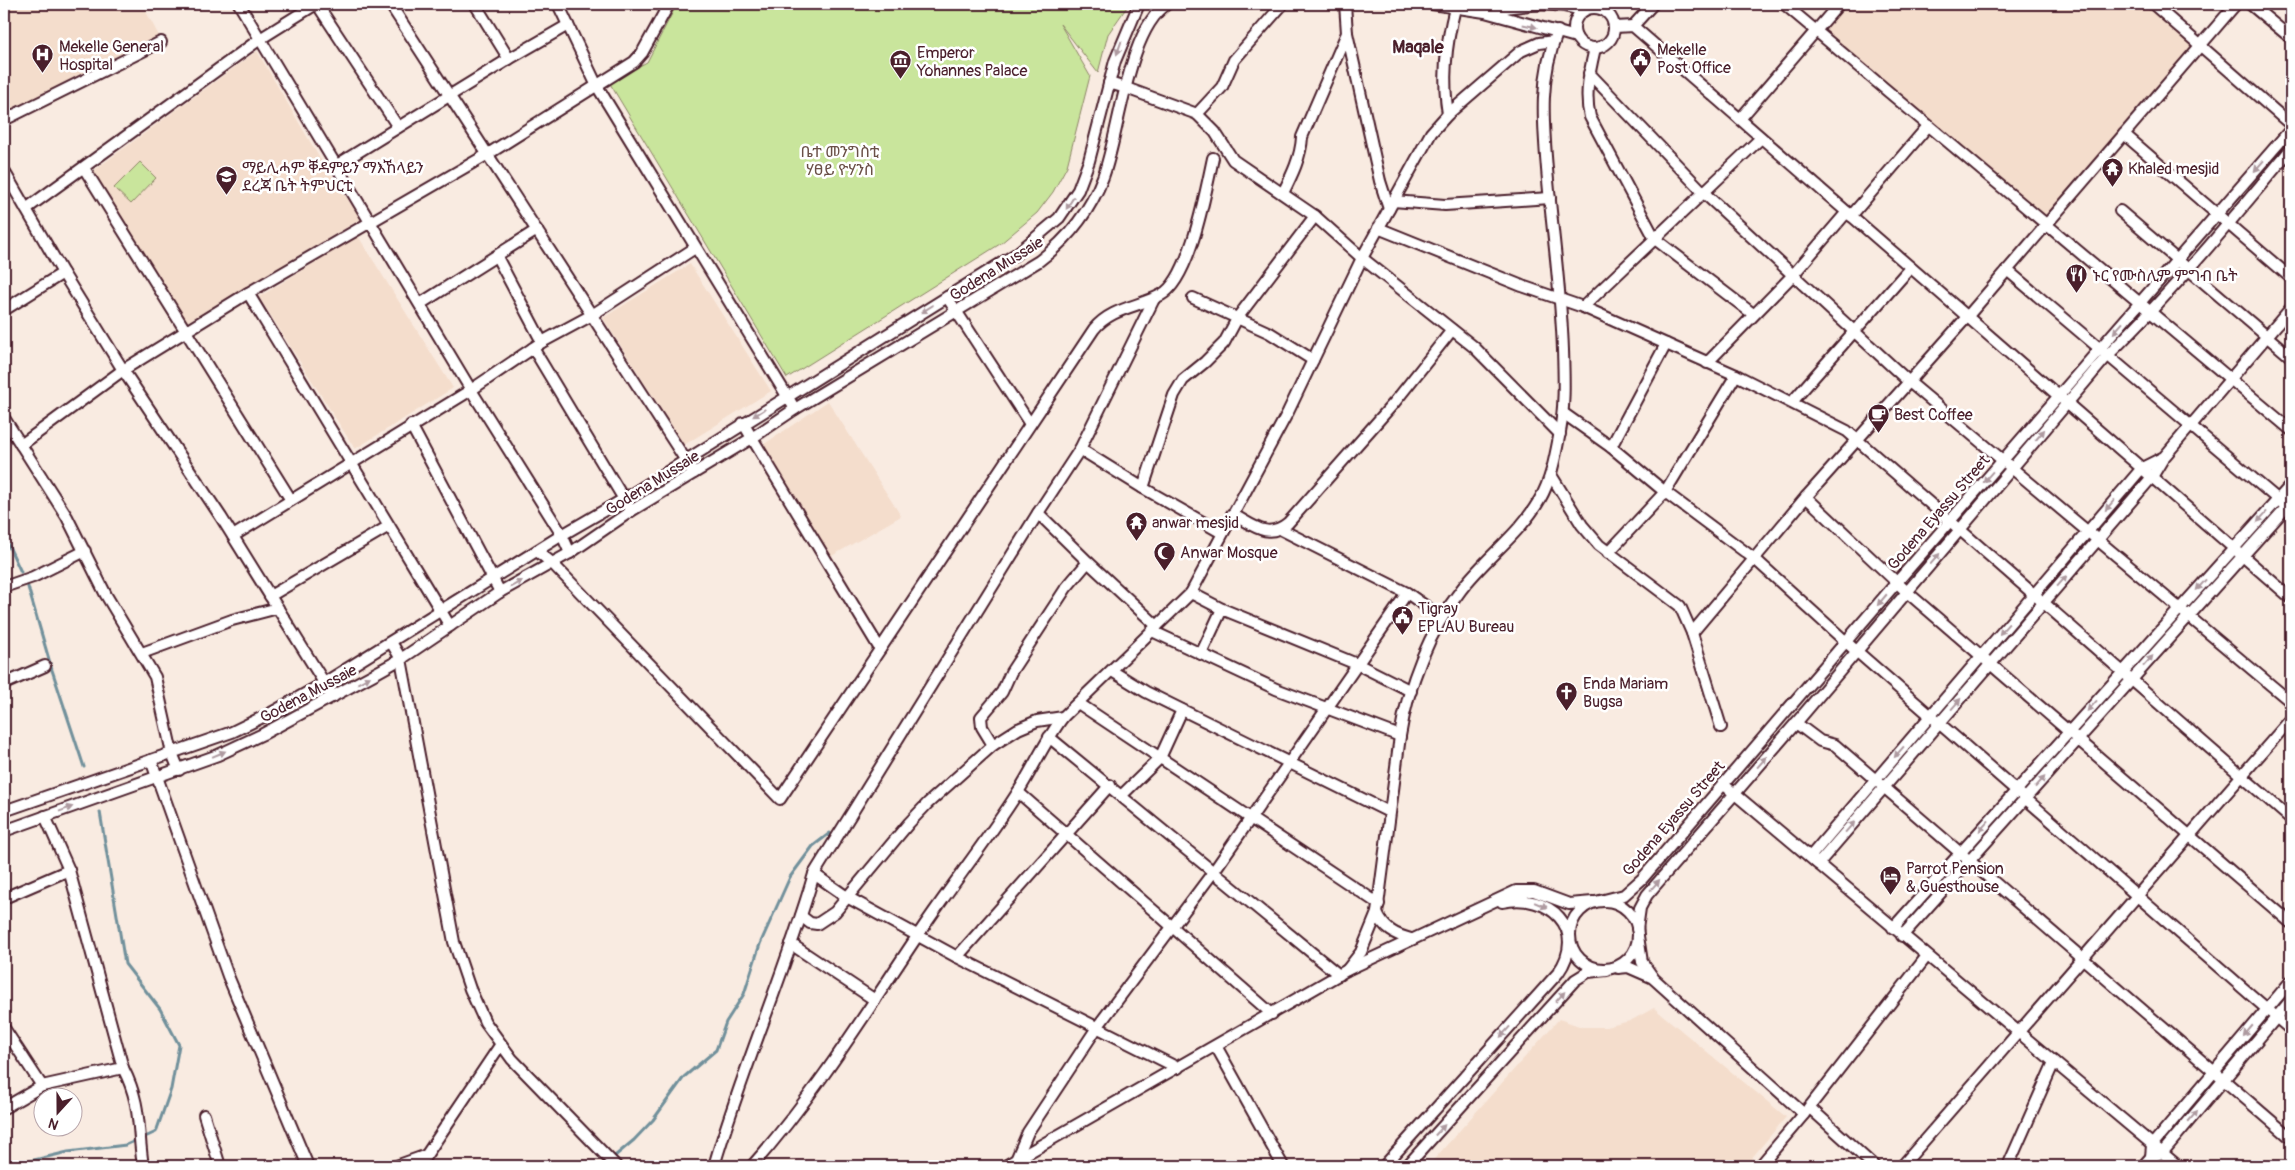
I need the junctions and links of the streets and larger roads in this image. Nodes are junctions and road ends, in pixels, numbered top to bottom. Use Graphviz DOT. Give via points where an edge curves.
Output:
graph roads {
  1 [pos="240,4"];
  2 [pos="317,4"];
  3 [pos="390,4"];
  4 [pos="474,4"];
  5 [pos="558,4"];
  6 [pos="669,4"];
  7 [pos="1139,4"];
  8 [pos="1167,4"];
  9 [pos="1283,4"];
  10 [pos="1345,4"];
  11 [pos="1432,4"];
  12 [pos="1653,4"];
  13 [pos="1784,4"];
  14 [pos="1839,4"];
  15 [pos="2153,4"];
  16 [pos="2236,4"];
  17 [pos="2250,4"];
  18 [pos="1569,5"];
  19 [pos="1605,7"];
  20 [pos="1455,8"];
  21 [pos="1482,9"];
  22 [pos="1583,11"];
  23 [pos="568,25"];
  24 [pos="1632,26"];
  25 [pos="1615,27"];
  26 [pos="1816,31"];
  27 [pos="1347,34"];
  28 [pos="1556,36"];
  29 [pos="1576,37"];
  30 [pos="2291,38"];
  31 [pos="260,39"];
  32 [pos="162,42"];
  33 [pos="2200,45"];
  34 [pos="1595,48"];
  35 [pos="509,59"];
  36 [pos="1589,74"];
  37 [pos="1108,83"];
  38 [pos="597,86"];
  39 [pos="1126,88"];
  40 [pos="450,95"];
  41 [pos="1197,114"];
  42 [pos="1448,114"];
  43 [pos="1740,119"];
  44 [pos="4,120"];
  45 [pos="2291,125"];
  46 [pos="1928,126"];
  47 [pos="398,127"];
  48 [pos="2291,129"];
  49 [pos="2124,134"];
  50 [pos="1761,138"];
  51 [pos="2291,149"];
  52 [pos="488,154"];
  53 [pos="1213,158"];
  54 [pos="337,165"];
  55 [pos="84,168"];
  56 [pos="4,171"];
  57 [pos="1704,193"];
  58 [pos="1283,194"];
  59 [pos="1550,198"];
  60 [pos="1391,205"];
  61 [pos="26,209"];
  62 [pos="2120,211"];
  63 [pos="1849,214"];
  64 [pos="2218,214"];
  65 [pos="1314,216"];
  66 [pos="371,222"];
  67 [pos="2046,224"];
  68 [pos="2229,224"];
  69 [pos="1378,228"];
  70 [pos="537,230"];
  71 [pos="1655,239"];
  72 [pos="695,248"];
  73 [pos="497,257"];
  74 [pos="1362,258"];
  75 [pos="2177,259"];
  76 [pos="1910,268"];
  77 [pos="2007,270"];
  78 [pos="2188,270"];
  79 [pos="63,273"];
  80 [pos="1793,275"];
  81 [pos="2291,278"];
  82 [pos="248,293"];
  83 [pos="947,296"];
  84 [pos="1193,298"];
  85 [pos="1561,298"];
  86 [pos="1154,299"];
  87 [pos="2139,303"];
  88 [pos="420,304"];
  89 [pos="1583,307"];
  90 [pos="2291,308"];
  91 [pos="4,310"];
  92 [pos="956,311"];
  93 [pos="2151,313"];
  94 [pos="1753,314"];
  95 [pos="592,315"];
  96 [pos="1238,317"];
  97 [pos="1967,317"];
  98 [pos="1452,330"];
  99 [pos="186,331"];
  100 [pos="1854,332"];
  101 [pos="2267,336"];
  102 [pos="1666,344"];
  103 [pos="538,345"];
  104 [pos="2104,352"];
  105 [pos="2291,357"];
  106 [pos="1313,360"];
  107 [pos="1707,363"];
  108 [pos="124,370"];
  109 [pos="1736,375"];
  110 [pos="2231,380"];
  111 [pos="1908,381"];
  112 [pos="471,390"];
  113 [pos="787,396"];
  114 [pos="2063,400"];
  115 [pos="1792,402"];
  116 [pos="795,409"];
  117 [pos="1563,413"];
  118 [pos="4,418"];
  119 [pos="743,423"];
  120 [pos="1030,424"];
  121 [pos="411,425"];
  122 [pos="2190,425"];
  123 [pos="2291,430"];
  124 [pos="1560,434"];
  125 [pos="752,438"];
  126 [pos="1857,440"];
  127 [pos="20,445"];
  128 [pos="1611,447"];
  129 [pos="1080,449"];
  130 [pos="2164,456"];
  131 [pos="685,460"];
  132 [pos="2002,461"];
  133 [pos="352,464"];
  134 [pos="2142,468"];
  135 [pos="2012,469"];
  136 [pos="694,473"];
  137 [pos="1550,475"];
  138 [pos="2152,477"];
  139 [pos="2291,485"];
  140 [pos="1143,488"];
  141 [pos="1665,492"];
  142 [pos="1806,497"];
  143 [pos="624,499"];
  144 [pos="291,500"];
  145 [pos="2278,500"];
  146 [pos="2290,506"];
  147 [pos="631,512"];
  148 [pos="1038,512"];
  149 [pos="1232,514"];
  150 [pos="1950,521"];
  151 [pos="389,526"];
  152 [pos="1280,529"];
  153 [pos="1960,530"];
  154 [pos="1222,532"];
  155 [pos="2087,532"];
  156 [pos="562,535"];
  157 [pos="232,536"];
  158 [pos="2097,540"];
  159 [pos="85,551"];
  160 [pos="537,551"];
  161 [pos="2238,552"];
  162 [pos="570,553"];
  163 [pos="1608,553"];
  164 [pos="1756,560"];
  165 [pos="1088,562"];
  166 [pos="552,563"];
  167 [pos="493,579"];
  168 [pos="1897,582"];
  169 [pos="4,587"];
  170 [pos="500,592"];
  171 [pos="1907,592"];
  172 [pos="1191,593"];
  173 [pos="1407,593"];
  174 [pos="2034,594"];
  175 [pos="270,596"];
  176 [pos="2291,598"];
  177 [pos="2044,603"];
  178 [pos="278,608"];
  179 [pos="1222,609"];
  180 [pos="2179,609"];
  181 [pos="441,611"];
  182 [pos="2188,617"];
  183 [pos="1441,618"];
  184 [pos="450,626"];
  185 [pos="1154,628"];
  186 [pos="1692,634"];
  187 [pos="391,642"];
  188 [pos="1846,642"];
  189 [pos="880,649"];
  190 [pos="1856,651"];
  191 [pos="142,653"];
  192 [pos="1201,654"];
  193 [pos="1981,656"];
  194 [pos="401,659"];
  195 [pos="1991,664"];
  196 [pos="1358,665"];
  197 [pos="45,666"];
  198 [pos="1112,671"];
  199 [pos="2123,672"];
  200 [pos="2131,680"];
  201 [pos="324,683"];
  202 [pos="4,684"];
  203 [pos="1411,691"];
  204 [pos="333,697"];
  205 [pos="2291,702"];
  206 [pos="1078,703"];
  207 [pos="1327,709"];
  208 [pos="1182,710"];
  209 [pos="1930,716"];
  210 [pos="1063,717"];
  211 [pos="2291,719"];
  212 [pos="1796,723"];
  213 [pos="1940,724"];
  214 [pos="1721,727"];
  215 [pos="2069,732"];
  216 [pos="1048,736"];
  217 [pos="1400,736"];
  218 [pos="2078,739"];
  219 [pos="993,745"];
  220 [pos="172,753"];
  221 [pos="1160,758"];
  222 [pos="151,760"];
  223 [pos="1288,762"];
  224 [pos="179,770"];
  225 [pos="158,776"];
  226 [pos="2242,776"];
  227 [pos="1876,779"];
  228 [pos="1723,784"];
  229 [pos="1110,785"];
  230 [pos="1885,787"];
  231 [pos="2016,790"];
  232 [pos="1018,792"];
  233 [pos="1734,794"];
  234 [pos="1122,795"];
  235 [pos="2025,798"];
  236 [pos="4,811"];
  237 [pos="1389,812"];
  238 [pos="45,816"];
  239 [pos="1249,818"];
  240 [pos="2291,819"];
  241 [pos="4,831"];
  242 [pos="1068,835"];
  243 [pos="2190,836"];
  244 [pos="1960,852"];
  245 [pos="1810,857"];
  246 [pos="1970,860"];
  247 [pos="1818,864"];
  248 [pos="69,870"];
  249 [pos="1214,871"];
  250 [pos="814,874"];
  251 [pos="2137,896"];
  252 [pos="847,897"];
  253 [pos="4,898"];
  254 [pos="1597,902"];
  255 [pos="1378,909"];
  256 [pos="1478,910"];
  257 [pos="802,916"];
  258 [pos="2291,923"];
  259 [pos="1172,926"];
  260 [pos="1893,928"];
  261 [pos="1638,932"];
  262 [pos="918,935"];
  263 [pos="1902,936"];
  264 [pos="1411,939"];
  265 [pos="1570,942"];
  266 [pos="791,944"];
  267 [pos="1927,956"];
  268 [pos="957,958"];
  269 [pos="2083,958"];
  270 [pos="1611,969"];
  271 [pos="1343,972"];
  272 [pos="1654,979"];
  273 [pos="2291,981"];
  274 [pos="875,1000"];
  275 [pos="2291,1000"];
  276 [pos="2267,1009"];
  277 [pos="1272,1014"];
  278 [pos="2276,1018"];
  279 [pos="1098,1026"];
  280 [pos="4,1028"];
  281 [pos="2291,1030"];
  282 [pos="2018,1033"];
  283 [pos="501,1044"];
  284 [pos="1216,1046"];
  285 [pos="2054,1062"];
  286 [pos="123,1068"];
  287 [pos="1178,1068"];
  288 [pos="2214,1072"];
  289 [pos="2224,1080"];
  290 [pos="42,1086"];
  291 [pos="5,1103"];
  292 [pos="1439,1105"];
  293 [pos="1806,1110"];
  294 [pos="204,1115"];
  295 [pos="1453,1116"];
  296 [pos="2291,1138"];
  297 [pos="2152,1145"];
  298 [pos="2162,1153"];
  299 [pos="424,1156"];
  300 [pos="2151,1157"];
  301 [pos="1016,1160"];
  302 [pos="143,1166"];
  303 [pos="220,1166"];
  304 [pos="308,1166"];
  305 [pos="396,1166"];
  306 [pos="419,1166"];
  307 [pos="616,1166"];
  308 [pos="714,1166"];
  309 [pos="752,1166"];
  310 [pos="1005,1166"];
  311 [pos="1283,1166"];
  312 [pos="1384,1166"];
  313 [pos="1407,1166"];
  314 [pos="1760,1166"];
  315 [pos="1874,1166"];
  316 [pos="1902,1166"];
  317 [pos="2008,1166"];
  318 [pos="2143,1166"];
  319 [pos="2178,1166"];
  1 -- 31 [label="street"];
  2 -- 31 [label="street"];
  2 -- 47 [label="street"];
  3 -- 40 [label="street"];
  4 -- 35 [label="street"];
  5 -- 23 [label="street"];
  6 -- 38 [label="street" via="639,58"];
  7 -- 37 [label="street, Godena Mussaie, one-way" via="1120,44"];
  8 -- 39 [label="street, Godena Mussaie" via="1151,18 1146,28"];
  9 -- 41 [label="street" via="1234,60 1222,87"];
  10 -- 27 [label="street"];
  11 -- 20 [label="street"];
  12 -- 24 [label="street"];
  13 -- 26 [label="street"];
  14 -- 26 [label="street"];
  15 -- 33 [label="street"];
  16 -- 33 [label="street"];
  17 -- 30 [label="street"];
  18 -- 21 [label="street"];
  18 -- 22 [label="street"];
  19 -- 22 [label="street"];
  19 -- 25 [label="street"];
  20 -- 21 [label="street"];
  20 -- 42 [label="street" via="1446,53"];
  21 -- 28 [label="street, one-way"];
  22 -- 29 [label="street" via="1575,21"];
  23 -- 35 [label="street"];
  23 -- 38 [label="street"];
  24 -- 25 [label="street"];
  24 -- 43 [label="street"];
  25 -- 34 [label="street" via="1607,43"];
  26 -- 43 [label="street"];
  26 -- 46 [label="street"];
  27 -- 58 [label="street" via="1302,137 1296,164"];
  27 -- 60 [label="street" via="1380,181"];
  28 -- 29 [label="street"];
  28 -- 42 [label="street" via="1521,51"];
  28 -- 59 [label="street" via="1544,76 1542,117"];
  29 -- 34 [label="street" via="1586,46"];
  31 -- 54 [label="street"];
  31 -- 55 [label="street"];
  32 -- 44 [label="street"];
  33 -- 45 [label="street"];
  33 -- 49 [label="street"];
  34 -- 36 [label="street"];
  35 -- 40 [label="street"];
  36 -- 57 [label="street"];
  36 -- 71 [label="street" via="1587,101 1590,117"];
  37 -- 39 [label="street"];
  37 -- 83 [label="street, Godena Mussaie, one-way" via="1086,171 1066,210 1016,254"];
  38 -- 52 [label="street"];
  38 -- 72 [label="street"];
  39 -- 41 [label="street"];
  39 -- 92 [label="street, Godena Mussaie" via="1104,176 1078,224 1039,261"];
  40 -- 47 [label="street"];
  40 -- 52 [label="street"];
  41 -- 58 [label="street" via="1215,132 1233,160"];
  42 -- 60 [label="street" via="1431,133"];
  43 -- 50 [label="street"];
  46 -- 63 [label="street"];
  46 -- 67 [label="street"];
  47 -- 54 [label="street"];
  48 -- 64 [label="street, Godena Eyassu Street, one-way"];
  49 -- 64 [label="street"];
  49 -- 67 [label="street"];
  50 -- 57 [label="street"];
  50 -- 63 [label="street"];
  51 -- 68 [label="street, Godena Eyassu Street"];
  52 -- 66 [label="street"];
  52 -- 70 [label="street"];
  53 -- 86 [label="street" via="1192,244 1174,284"];
  54 -- 66 [label="street"];
  55 -- 61 [label="street"];
  55 -- 99 [label="street"];
  56 -- 61 [label="street"];
  57 -- 71 [label="street"];
  57 -- 80 [label="street"];
  58 -- 65 [label="street"];
  59 -- 60 [label="street"];
  59 -- 85 [label="street"];
  60 -- 69 [label="street"];
  61 -- 79 [label="street"];
  62 -- 75 [label="street"];
  63 -- 76 [label="street"];
  63 -- 80 [label="street"];
  64 -- 68 [label="street"];
  64 -- 75 [label="street, Godena Eyassu Street"];
  65 -- 74 [label="street"];
  65 -- 96 [label="street"];
  66 -- 82 [label="street"];
  66 -- 88 [label="street"];
  67 -- 77 [label="street"];
  67 -- 87 [label="street"];
  68 -- 78 [label="street, Godena Eyassu Street"];
  68 -- 81 [label="street"];
  69 -- 74 [label="street"];
  69 -- 85 [label="street" via="1522,286"];
  70 -- 73 [label="street"];
  70 -- 95 [label="street"];
  71 -- 89 [label="street"];
  71 -- 94 [label="street"];
  72 -- 95 [label="street"];
  72 -- 113 [label="street"];
  73 -- 88 [label="street"];
  73 -- 103 [label="street"];
  74 -- 98 [label="street"];
  74 -- 106 [label="street"];
  75 -- 78 [label="street"];
  75 -- 87 [label="street, Godena Eyassu Street"];
  76 -- 97 [label="street"];
  76 -- 100 [label="street"];
  77 -- 97 [label="street"];
  77 -- 104 [label="street"];
  78 -- 93 [label="street, Godena Eyassu Street"];
  78 -- 101 [label="street"];
  79 -- 91 [label="street"];
  79 -- 108 [label="street"];
  80 -- 94 [label="street"];
  80 -- 100 [label="street"];
  82 -- 99 [label="street"];
  82 -- 133 [label="street"];
  83 -- 92 [label="street"];
  83 -- 113 [label="street, Godena Mussaie, one-way"];
  84 -- 96 [label="street"];
  85 -- 89 [label="street"];
  85 -- 117 [label="street"];
  86 -- 120 [label="street" via="1102,320"];
  86 -- 129 [label="street"];
  87 -- 93 [label="street"];
  87 -- 104 [label="street, Godena Eyassu Street, one-way"];
  88 -- 112 [label="street"];
  89 -- 102 [label="street"];
  90 -- 101 [label="street"];
  92 -- 116 [label="street, Godena Mussaie"];
  92 -- 120 [label="street"];
  93 -- 104 [label="street, Godena Eyassu Street"];
  93 -- 110 [label="street"];
  94 -- 107 [label="street"];
  95 -- 103 [label="street"];
  95 -- 131 [label="street"];
  96 -- 106 [label="street"];
  96 -- 140 [label="street" via="1224,342 1183,380 1174,395"];
  97 -- 111 [label="street"];
  97 -- 114 [label="street"];
  98 -- 124 [label="street"];
  98 -- 152 [label="street" via="1394,403"];
  99 -- 108 [label="street"];
  99 -- 144 [label="street"];
  100 -- 111 [label="street"];
  100 -- 115 [label="street"];
  101 -- 105 [label="street"];
  101 -- 110 [label="street"];
  102 -- 107 [label="street"];
  102 -- 128 [label="street"];
  103 -- 112 [label="street"];
  103 -- 143 [label="street"];
  104 -- 114 [label="street, Godena Eyassu Street"];
  104 -- 122 [label="street"];
  106 -- 149 [label="street"];
  107 -- 109 [label="street"];
  108 -- 127 [label="street"];
  108 -- 157 [label="street"];
  109 -- 115 [label="street"];
  109 -- 141 [label="street"];
  110 -- 122 [label="street"];
  110 -- 123 [label="street"];
  111 -- 126 [label="street"];
  111 -- 132 [label="street"];
  112 -- 121 [label="street"];
  112 -- 156 [label="street"];
  113 -- 116 [label="street"];
  113 -- 119 [label="street, Godena Mussaie, one-way"];
  114 -- 132 [label="street, Godena Eyassu Street"];
  114 -- 134 [label="street"];
  135 -- 114 [label="street, Godena Eyassu Street, one-way"];
  115 -- 126 [label="street" via="1847,431"];
  116 -- 125 [label="street, Godena Mussaie"];
  117 -- 124 [label="street"];
  117 -- 128 [label="street"];
  118 -- 127 [label="street"];
  119 -- 125 [label="street"];
  119 -- 131 [label="street, Godena Mussaie"];
  120 -- 189 [label="street"];
  121 -- 133 [label="street"];
  121 -- 167 [label="street"];
  122 -- 130 [label="street"];
  122 -- 145 [label="street"];
  124 -- 137 [label="street"];
  125 -- 136 [label="street, Godena Mussaie"];
  125 -- 189 [label="street"];
  126 -- 142 [label="street"];
  126 -- 150 [label="street"];
  127 -- 159 [label="street"];
  128 -- 141 [label="street"];
  129 -- 140 [label="street"];
  129 -- 148 [label="street"];
  130 -- 134 [label="street"];
  130 -- 138 [label="street"];
  131 -- 136 [label="street"];
  131 -- 143 [label="street, Godena Mussaie"];
  132 -- 135 [label="street"];
  132 -- 150 [label="street, Godena Eyassu Street, one-way"];
  133 -- 144 [label="street"];
  133 -- 151 [label="street"];
  134 -- 138 [label="street"];
  134 -- 155 [label="street, one-way"];
  135 -- 153 [label="street, Godena Eyassu Street"];
  135 -- 155 [label="street"];
  136 -- 147 [label="street, Godena Mussaie"];
  137 -- 163 [label="street" via="1582,525"];
  137 -- 183 [label="street" via="1540,500 1531,512 1462,589"];
  138 -- 158 [label="street"];
  138 -- 161 [label="street"];
  139 -- 145 [label="street"];
  140 -- 154 [label="street"];
  141 -- 163 [label="street"];
  141 -- 164 [label="street"];
  142 -- 164 [label="street"];
  142 -- 168 [label="street"];
  143 -- 147 [label="street"];
  143 -- 156 [label="street, Godena Mussaie"];
  144 -- 157 [label="street"];
  145 -- 146 [label="street"];
  145 -- 161 [label="street, one-way"];
  146 -- 161 [label="street"];
  147 -- 162 [label="street, Godena Mussaie"];
  148 -- 165 [label="street"];
  148 -- 250 [label="street"];
  149 -- 152 [label="street" via="1260,529 1271,532"];
  149 -- 154 [label="street"];
  150 -- 153 [label="street"];
  150 -- 168 [label="street, Godena Eyassu Street"];
  151 -- 175 [label="street"];
  151 -- 181 [label="street"];
  152 -- 173 [label="street"];
  171 -- 153 [label="street, Godena Eyassu Street, one-way"];
  153 -- 174 [label="street"];
  154 -- 172 [label="street"];
  155 -- 158 [label="street"];
  155 -- 174 [label="street"];
  156 -- 160 [label="street, Godena Mussaie"];
  156 -- 162 [label="street"];
  157 -- 175 [label="street"];
  177 -- 158 [label="street, one-way"];
  158 -- 180 [label="street"];
  159 -- 169 [label="street"];
  159 -- 191 [label="street" via="106,596"];
  160 -- 166 [label="street"];
  160 -- 167 [label="street, Godena Mussaie"];
  161 -- 176 [label="street"];
  161 -- 180 [label="street, one-way"];
  161 -- 182 [label="street"];
  162 -- 166 [label="street, Godena Mussaie"];
  163 -- 186 [label="street" via="1680,606"];
  164 -- 186 [label="street"];
  164 -- 188 [label="street"];
  165 -- 185 [label="street"];
  165 -- 219 [label="street" via="1066,588 1002,692 981,717 982,727"];
  170 -- 166 [label="street, Godena Mussaie, one-way"];
  166 -- 189 [label="street" via="780,800"];
  167 -- 170 [label="street"];
  167 -- 181 [label="street, Godena Mussaie"];
  168 -- 171 [label="street"];
  168 -- 188 [label="street, Godena Eyassu Street, one-way"];
  170 -- 184 [label="street, Godena Mussaie"];
  171 -- 190 [label="street, Godena Eyassu Street"];
  171 -- 193 [label="street"];
  172 -- 179 [label="street"];
  172 -- 185 [label="street"];
  173 -- 183 [label="street"];
  173 -- 196 [label="street"];
  174 -- 177 [label="street"];
  174 -- 193 [label="street, one-way"];
  175 -- 178 [label="street"];
  177 -- 195 [label="street"];
  177 -- 199 [label="street"];
  178 -- 191 [label="street" via="232,620"];
  178 -- 201 [label="street"];
  179 -- 192 [label="street"];
  179 -- 196 [label="street"];
  180 -- 182 [label="street"];
  180 -- 199 [label="street"];
  181 -- 184 [label="street"];
  181 -- 187 [label="street, Godena Mussaie"];
  200 -- 182 [label="street, one-way"];
  182 -- 205 [label="street"];
  183 -- 203 [label="street"];
  184 -- 194 [label="street, Godena Mussaie"];
  185 -- 192 [label="street"];
  185 -- 198 [label="street"];
  186 -- 214 [label="street"];
  187 -- 194 [label="street"];
  187 -- 201 [label="street, Godena Mussaie"];
  188 -- 190 [label="street"];
  188 -- 228 [label="street, Godena Eyassu Street"];
  190 -- 209 [label="street"];
  190 -- 212 [label="street, Godena Eyassu Street"];
  191 -- 220 [label="street" via="155,677"];
  192 -- 207 [label="street"];
  193 -- 195 [label="street"];
  193 -- 209 [label="street"];
  204 -- 194 [label="street, Godena Mussaie, one-way"];
  194 -- 283 [label="street" via="454,942 477,1006"];
  213 -- 195 [label="street, one-way"];
  195 -- 215 [label="street"];
  196 -- 203 [label="street"];
  196 -- 207 [label="street"];
  197 -- 202 [label="street"];
  198 -- 206 [label="street"];
  198 -- 208 [label="street"];
  199 -- 200 [label="street"];
  199 -- 215 [label="street, one-way"];
  200 -- 218 [label="street"];
  200 -- 226 [label="street"];
  201 -- 204 [label="street"];
  201 -- 220 [label="street, Godena Mussaie" via="232,732"];
  203 -- 217 [label="street"];
  224 -- 204 [label="street, Godena Mussaie, one-way" via="256,738"];
  206 -- 210 [label="street"];
  206 -- 221 [label="street"];
  207 -- 217 [label="street"];
  207 -- 223 [label="street"];
  208 -- 221 [label="street"];
  208 -- 223 [label="street"];
  209 -- 213 [label="street"];
  209 -- 227 [label="street, one-way"];
  210 -- 216 [label="street"];
  210 -- 219 [label="street" via="1037,721"];
  211 -- 226 [label="street"];
  212 -- 227 [label="street" via="1820,741 1835,745"];
  233 -- 212 [label="street, Godena Eyassu Street, one-way"];
  213 -- 230 [label="street"];
  213 -- 231 [label="street"];
  215 -- 218 [label="street"];
  215 -- 231 [label="street"];
  216 -- 229 [label="street"];
  216 -- 232 [label="street"];
  217 -- 237 [label="street"];
  235 -- 218 [label="street, one-way"];
  218 -- 243 [label="street"];
  219 -- 252 [label="street" via="915,816"];
  220 -- 222 [label="street, Godena Mussaie"];
  220 -- 224 [label="street"];
  221 -- 234 [label="street"];
  221 -- 239 [label="street"];
  222 -- 225 [label="street"];
  222 -- 236 [label="street, Godena Mussaie"];
  223 -- 237 [label="street"];
  223 -- 239 [label="street"];
  224 -- 225 [label="street, Godena Mussaie"];
  238 -- 225 [label="street, Godena Mussaie, one-way"];
  225 -- 304 [label="street" via="228,976"];
  226 -- 240 [label="street"];
  226 -- 243 [label="street"];
  227 -- 230 [label="street"];
  227 -- 245 [label="street"];
  228 -- 233 [label="street"];
  228 -- 254 [label="street, Godena Eyassu Street" via="1636,885 1618,897"];
  229 -- 234 [label="street"];
  229 -- 242 [label="street"];
  230 -- 244 [label="street"];
  247 -- 230 [label="street, one-way"];
  231 -- 235 [label="street"];
  231 -- 244 [label="street, one-way"];
  232 -- 242 [label="street"];
  232 -- 262 [label="street"];
  233 -- 245 [label="street"];
  261 -- 233 [label="street, Godena Eyassu Street, one-way" via="1642,902"];
  234 -- 249 [label="street"];
  235 -- 246 [label="street"];
  235 -- 251 [label="street"];
  237 -- 255 [label="street"];
  238 -- 241 [label="street, Godena Mussaie"];
  238 -- 248 [label="street"];
  239 -- 249 [label="street"];
  239 -- 255 [label="street"];
  242 -- 259 [label="street"];
  242 -- 268 [label="street"];
  243 -- 251 [label="street"];
  243 -- 258 [label="street"];
  244 -- 246 [label="street"];
  244 -- 260 [label="street"];
  245 -- 247 [label="street"];
  246 -- 263 [label="street"];
  246 -- 269 [label="street"];
  247 -- 260 [label="street"];
  248 -- 253 [label="street"];
  248 -- 286 [label="street"];
  249 -- 259 [label="street"];
  249 -- 271 [label="street"];
  250 -- 252 [label="street"];
  250 -- 257 [label="street"];
  251 -- 269 [label="street"];
  251 -- 276 [label="street"];
  252 -- 257 [label="street" via="835,912 817,924"];
  252 -- 262 [label="street"];
  254 -- 256 [label="street" via="1569,904 1525,890 1516,891"];
  254 -- 261 [label="street" via="1614,903 1627,910"];
  254 -- 265 [label="street" via="1581,910 1572,921"];
  255 -- 264 [label="street" via="1384,926 1390,932"];
  255 -- 271 [label="street" via="1361,952"];
  256 -- 264 [label="street"];
  256 -- 265 [label="street, one-way" via="1522,899 1542,904 1558,914"];
  257 -- 266 [label="street"];
  259 -- 277 [label="street"];
  259 -- 279 [label="street"];
  260 -- 263 [label="street"];
  261 -- 270 [label="street" via="1631,956"];
  261 -- 272 [label="street" via="1642,962"];
  262 -- 268 [label="street"];
  262 -- 274 [label="street"];
  263 -- 267 [label="street"];
  264 -- 271 [label="street"];
  265 -- 270 [label="street" via="1580,961 1593,968"];
  265 -- 292 [label="street, one-way" via="1569,953 1558,973"];
  266 -- 274 [label="street"];
  266 -- 308 [label="street" via="733,1103"];
  267 -- 282 [label="street"];
  267 -- 293 [label="street"];
  268 -- 279 [label="street"];
  269 -- 282 [label="street"];
  269 -- 288 [label="street"];
  270 -- 272 [label="street" via="1628,967"];
  295 -- 270 [label="street, one-way" via="1575,980 1588,972"];
  271 -- 277 [label="street"];
  272 -- 293 [label="street"];
  273 -- 276 [label="street"];
  274 -- 309 [label="street" via="813,1091"];
  275 -- 278 [label="street"];
  276 -- 278 [label="street"];
  276 -- 288 [label="street, one-way"];
  277 -- 284 [label="street"];
  278 -- 281 [label="street"];
  278 -- 289 [label="street"];
  279 -- 287 [label="street"];
  279 -- 301 [label="street" via="1028,1132"];
  280 -- 290 [label="street"];
  282 -- 285 [label="street"];
  282 -- 316 [label="street"];
  283 -- 299 [label="street"];
  283 -- 307 [label="street" via="529,1078"];
  284 -- 287 [label="street"];
  284 -- 311 [label="street"];
  285 -- 297 [label="street"];
  285 -- 317 [label="street"];
  286 -- 290 [label="street"];
  286 -- 302 [label="street" via="138,1103"];
  287 -- 301 [label="street"];
  288 -- 289 [label="street"];
  288 -- 297 [label="street"];
  289 -- 296 [label="street"];
  298 -- 289 [label="street, one-way"];
  290 -- 291 [label="street"];
  292 -- 295 [label="street"];
  292 -- 312 [label="street"];
  293 -- 314 [label="street"];
  293 -- 315 [label="street"];
  294 -- 303 [label="street"];
  313 -- 295 [label="street, one-way"];
  297 -- 298 [label="street"];
  297 -- 300 [label="street"];
  298 -- 300 [label="street"];
  298 -- 319 [label="street"];
  299 -- 305 [label="street"];
  299 -- 306 [label="street"];
  300 -- 318 [label="street"];
  301 -- 310 [label="street"];
}
